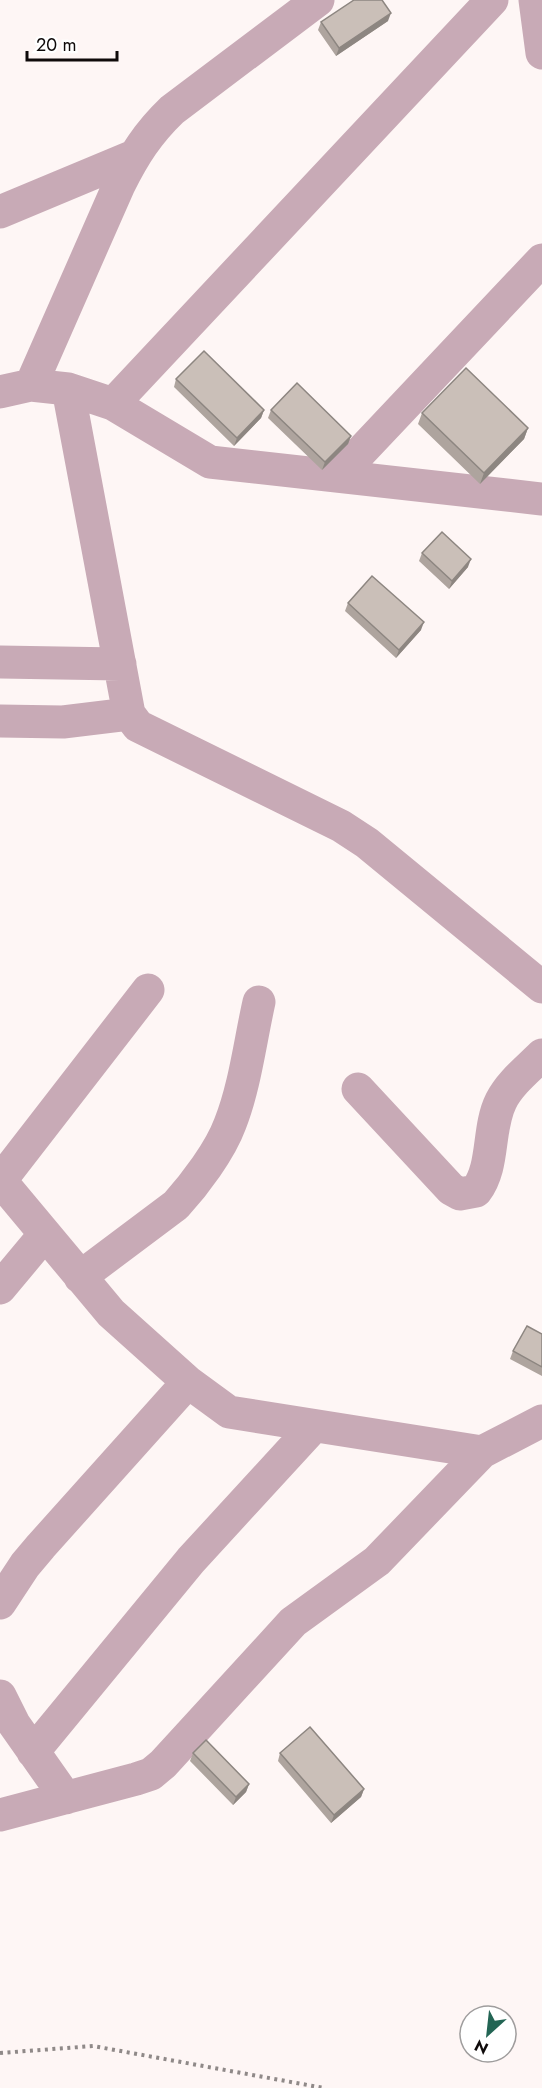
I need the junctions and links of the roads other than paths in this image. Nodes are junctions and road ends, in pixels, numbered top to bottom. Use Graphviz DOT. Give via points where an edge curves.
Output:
graph roads {
  1 [pos="318,0"];
  2 [pos="492,0"];
  3 [pos="535,0"];
  4 [pos="542,53"];
  5 [pos="134,156"];
  6 [pos="0,212"];
  7 [pos="542,260"];
  8 [pos="15,388"];
  9 [pos="68,389"];
  10 [pos="113,404"];
  11 [pos="339,476"];
  12 [pos="542,499"];
  13 [pos="0,662"];
  14 [pos="120,664"];
  15 [pos="129,714"];
  16 [pos="0,721"];
  17 [pos="542,987"];
  18 [pos="148,990"];
  19 [pos="259,1002"];
  20 [pos="542,1055"];
  21 [pos="358,1089"];
  22 [pos="0,1180"];
  23 [pos="45,1234"];
  24 [pos="80,1277"];
  25 [pos="0,1288"];
  26 [pos="188,1382"];
  27 [pos="542,1421"];
  28 [pos="314,1426"];
  29 [pos="482,1452"];
  30 [pos="0,1603"];
  31 [pos="0,1696"];
  32 [pos="33,1752"];
  33 [pos="66,1798"];
  34 [pos="0,1815"];
  1 -- 5 [label="street" via="172,110 152,129"];
  2 -- 10 [label="street"];
  3 -- 4 [label="street"];
  5 -- 6 [label="street"];
  5 -- 8 [label="street"];
  7 -- 11 [label="street"];
  8 -- 9 [label="street"];
  9 -- 10 [label="street"];
  9 -- 14 [label="street"];
  10 -- 11 [label="street" via="210,462"];
  11 -- 12 [label="street"];
  13 -- 14 [label="street"];
  14 -- 15 [label="street"];
  15 -- 16 [label="street" via="63,722"];
  15 -- 17 [label="street" via="138,726 341,826 367,843"];
  18 -- 22 [label="street"];
  19 -- 24 [label="street" via="235,1110 221,1144 176,1205"];
  20 -- 21 [label="street" via="501,1100 483,1182 476,1191 460,1194 442,1181"];
  22 -- 23 [label="street"];
  23 -- 24 [label="street"];
  23 -- 25 [label="street"];
  24 -- 26 [label="street" via="111,1313"];
  26 -- 28 [label="street" via="229,1412"];
  26 -- 30 [label="street" via="41,1546"];
  27 -- 29 [label="street"];
  28 -- 29 [label="street"];
  28 -- 32 [label="street" via="191,1560"];
  29 -- 33 [label="street" via="377,1561 293,1622 151,1774"];
  31 -- 32 [label="street"];
  32 -- 33 [label="street"];
  33 -- 34 [label="street"];
}
